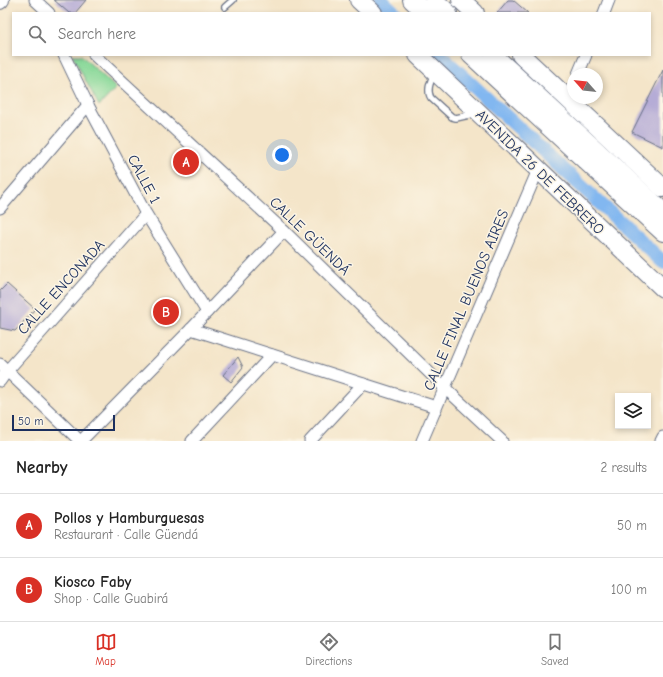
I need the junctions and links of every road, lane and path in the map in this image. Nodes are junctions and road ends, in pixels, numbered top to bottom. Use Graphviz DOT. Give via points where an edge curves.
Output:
graph roads {
  1 [pos="35,0"];
  2 [pos="233,0"];
  3 [pos="359,0"];
  4 [pos="412,0"];
  5 [pos="434,0"];
  6 [pos="461,0"];
  7 [pos="609,0"];
  8 [pos="225,7"];
  9 [pos="48,12"];
  10 [pos="372,12"];
  11 [pos="425,12"];
  12 [pos="447,12"];
  13 [pos="474,12"];
  14 [pos="604,12"];
  15 [pos="64,56"];
  16 [pos="95,56"];
  17 [pos="419,56"];
  18 [pos="472,56"];
  19 [pos="494,56"];
  20 [pos="522,56"];
  21 [pos="586,56"];
  22 [pos="581,68"];
  23 [pos="567,90"];
  24 [pos="581,104"];
  25 [pos="88,105"];
  26 [pos="538,170"];
  27 [pos="663,188"];
  28 [pos="0,208"];
  29 [pos="663,212"];
  30 [pos="146,214"];
  31 [pos="284,231"];
  32 [pos="663,232"];
  33 [pos="663,288"];
  34 [pos="207,312"];
  35 [pos="191,329"];
  36 [pos="272,355"];
  37 [pos="4,367"];
  38 [pos="0,381"];
  39 [pos="363,384"];
  40 [pos="445,388"];
  41 [pos="436,407"];
  42 [pos="663,437"];
  43 [pos="80,441"];
  44 [pos="192,441"];
  45 [pos="310,441"];
  46 [pos="422,441"];
  47 [pos="502,441"];
  48 [pos="661,441"];
  1 -- 9 [label="street"];
  2 -- 8 [label="lane"];
  3 -- 10 [label="main road"];
  4 -- 11 [label="main road"];
  5 -- 12 [label="main road"];
  6 -- 13 [label="main road"];
  7 -- 14 [label="street"];
  15 -- 25 [label="street, CALLE 1"];
  16 -- 31 [label="street, CALLE GÜENDÁ"];
  17 -- 26 [label="main road, AVENIDA 26 DE FEBRERO"];
  18 -- 32 [label="main road"];
  19 -- 29 [label="main road"];
  20 -- 23 [label="main road"];
  21 -- 22 [label="street"];
  24 -- 27 [label="main road"];
  25 -- 28 [label="street"];
  25 -- 30 [label="street, CALLE 1"];
  26 -- 33 [label="main road, AVENIDA 26 DE FEBRERO"];
  26 -- 40 [label="street, CALLE FINAL BUENOS AIRES"];
  30 -- 34 [label="street, CALLE 1"];
  30 -- 37 [label="street, CALLE ENCONADA"];
  31 -- 34 [label="street"];
  31 -- 40 [label="street, CALLE GÜENDÁ"];
  34 -- 35 [label="street"];
  35 -- 36 [label="street"];
  35 -- 43 [label="street"];
  36 -- 39 [label="street"];
  36 -- 44 [label="street"];
  37 -- 38 [label="street, CALLE ENCONADA"];
  37 -- 43 [label="street"];
  39 -- 41 [label="street"];
  39 -- 45 [label="street"];
  40 -- 41 [label="street, CALLE FINAL BUENOS AIRES"];
  40 -- 47 [label="street, CALLE GÜENDÁ"];
  41 -- 46 [label="street, CALLE FINAL BUENOS AIRES"];
  42 -- 48 [label="street"];
}
